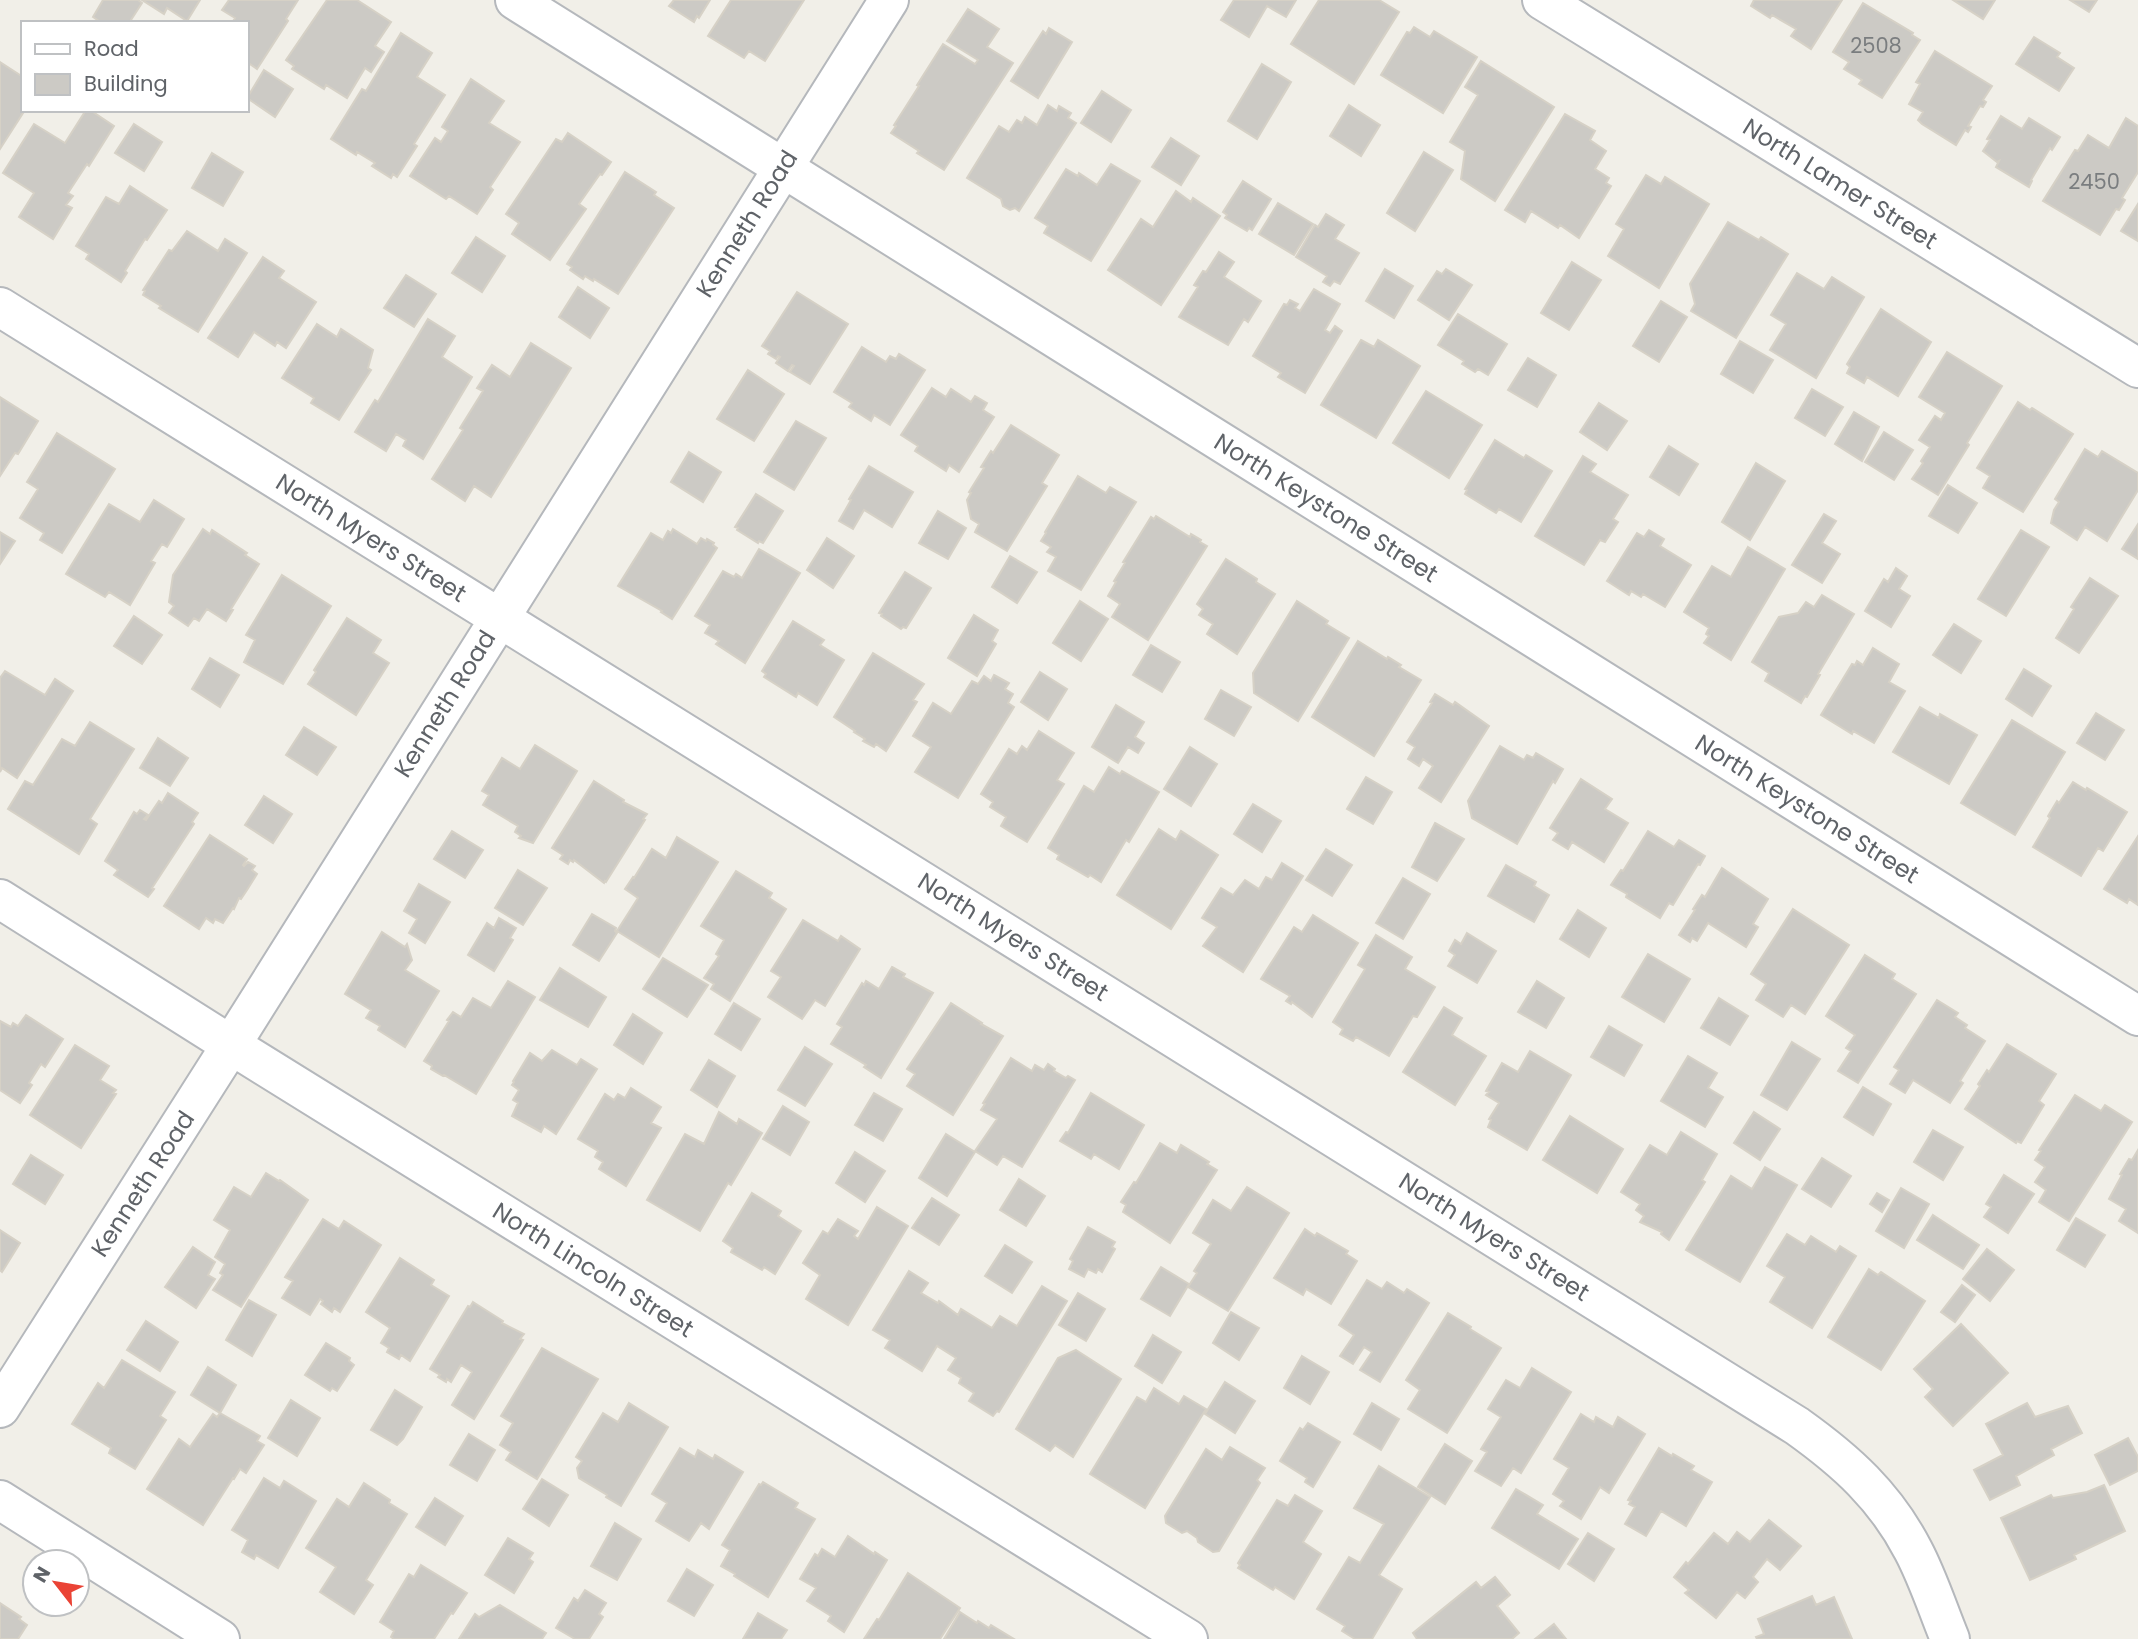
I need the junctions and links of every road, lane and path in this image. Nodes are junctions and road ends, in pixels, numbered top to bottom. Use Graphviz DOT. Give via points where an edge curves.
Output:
graph roads {
  1 [pos="515,0"];
  2 [pos="889,0"];
  3 [pos="1542,0"];
  4 [pos="782,168"];
  5 [pos="0,307"];
  6 [pos="2138,368"];
  7 [pos="499,617"];
  8 [pos="0,899"];
  9 [pos="2138,1016"];
  10 [pos="231,1045"];
  11 [pos="0,1408"];
  12 [pos="0,1500"];
  13 [pos="220,1639"];
  14 [pos="1188,1639"];
  15 [pos="1950,1639"];
  1 -- 4 [label="street, North Keystone Street"];
  2 -- 4 [label="street, Kenneth Road"];
  3 -- 6 [label="street, North Lamer Street"];
  4 -- 7 [label="street, Kenneth Road"];
  4 -- 9 [label="street, North Keystone Street"];
  5 -- 7 [label="street, North Myers Street"];
  7 -- 10 [label="street, Kenneth Road"];
  7 -- 15 [label="street, North Myers Street" via="1806,1432 1849,1465 1895,1521 1914,1551"];
  8 -- 10 [label="street, North Lincoln Street"];
  10 -- 11 [label="street, Kenneth Road"];
  10 -- 14 [label="street, North Lincoln Street"];
  12 -- 13 [label="street"];
}
